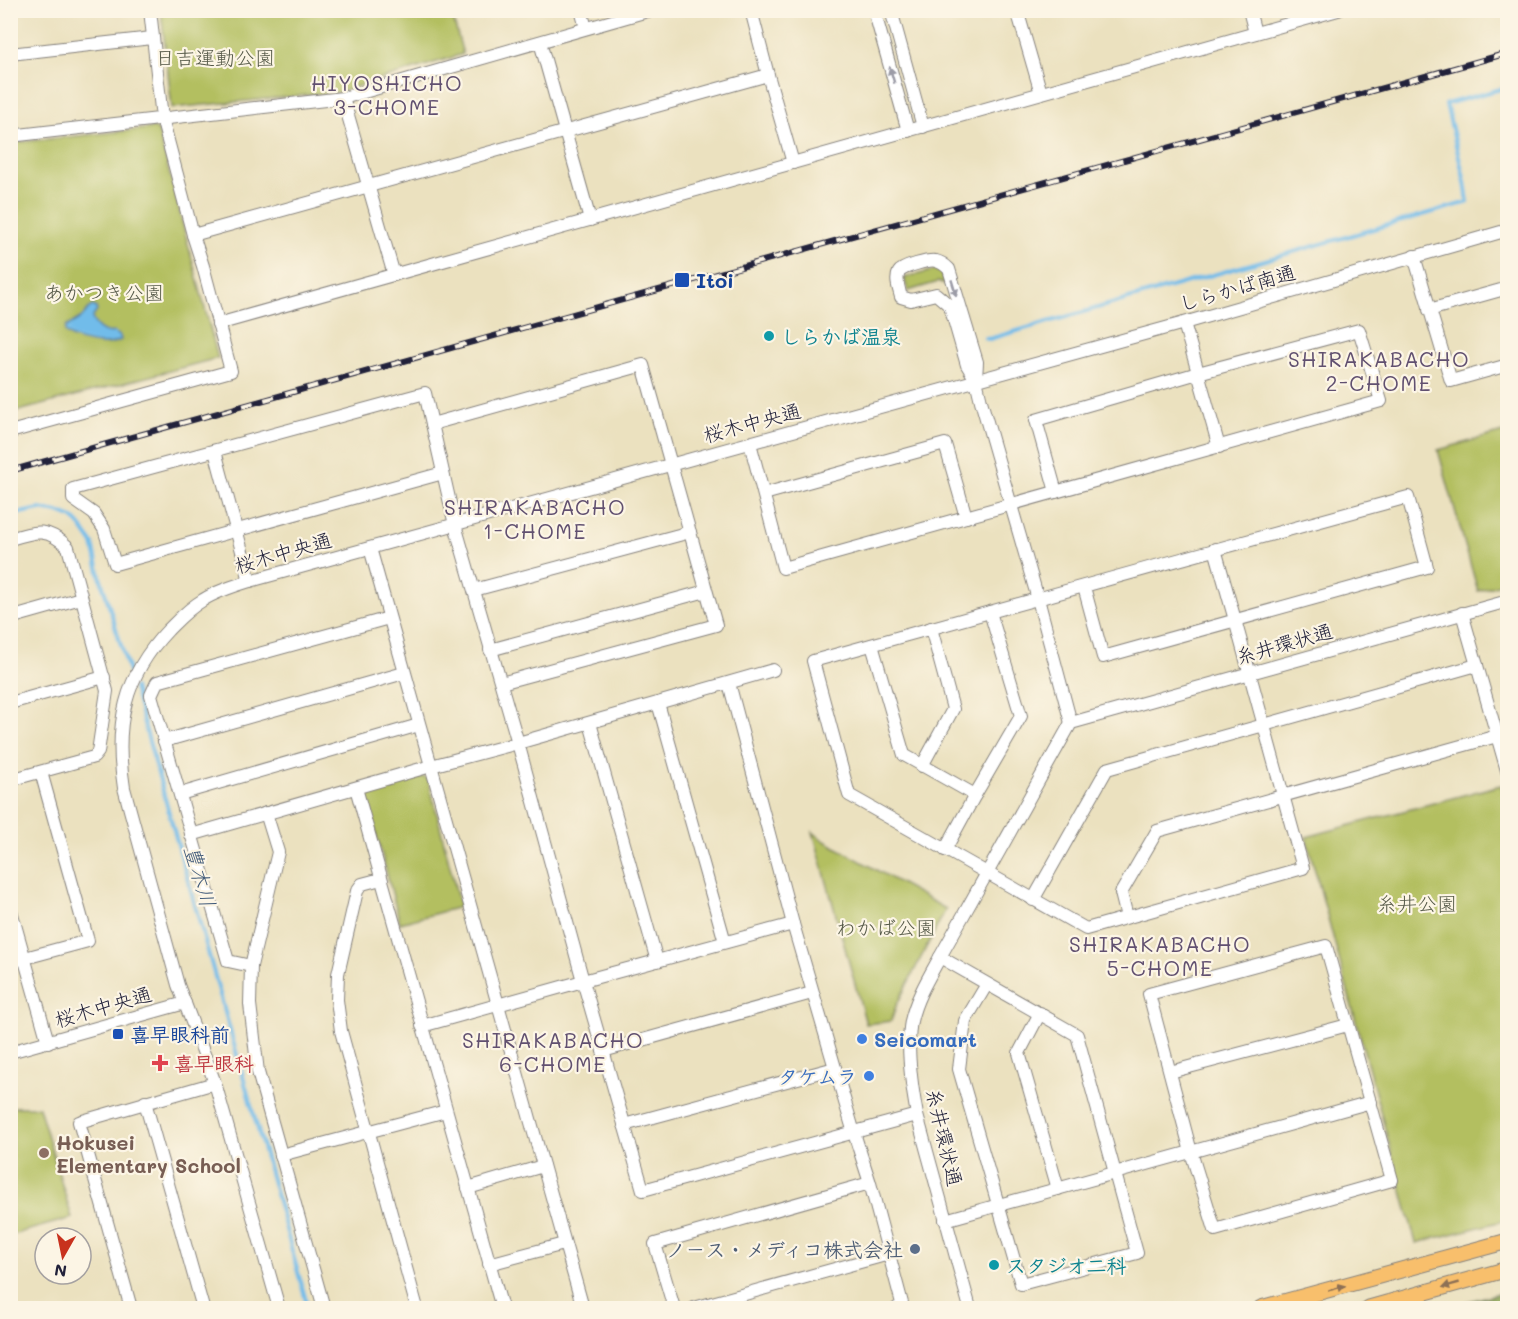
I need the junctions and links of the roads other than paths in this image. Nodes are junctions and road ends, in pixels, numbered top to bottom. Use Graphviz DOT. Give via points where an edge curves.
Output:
graph roads {
  1 [pos="150,10"];
  2 [pos="581,10"];
  3 [pos="651,10"];
  4 [pos="751,10"];
  5 [pos="874,10"];
  6 [pos="891,10"];
  7 [pos="1017,10"];
  8 [pos="1249,10"];
  9 [pos="1338,10"];
  10 [pos="586,28"];
  11 [pos="1255,33"];
  12 [pos="152,38"];
  13 [pos="540,42"];
  14 [pos="10,54"];
  15 [pos="768,75"];
  16 [pos="1041,93"];
  17 [pos="343,98"];
  18 [pos="162,118"];
  19 [pos="923,127"];
  20 [pos="565,131"];
  21 [pos="908,131"];
  22 [pos="10,136"];
  23 [pos="794,163"];
  24 [pos="368,187"];
  25 [pos="590,220"];
  26 [pos="1508,230"];
  27 [pos="193,235"];
  28 [pos="1414,256"];
  29 [pos="394,275"];
  30 [pos="1508,288"];
  31 [pos="1429,310"];
  32 [pos="1184,323"];
  33 [pos="218,324"];
  34 [pos="1508,365"];
  35 [pos="1198,374"];
  36 [pos="976,380"];
  37 [pos="432,424"];
  38 [pos="10,432"];
  39 [pos="750,443"];
  40 [pos="1219,447"];
  41 [pos="215,451"];
  42 [pos="671,464"];
  43 [pos="443,473"];
  44 [pos="1056,492"];
  45 [pos="764,494"];
  46 [pos="1010,505"];
  47 [pos="966,517"];
  48 [pos="455,525"];
  49 [pos="237,530"];
  50 [pos="690,532"];
  51 [pos="10,539"];
  52 [pos="370,548"];
  53 [pos="1215,549"];
  54 [pos="250,581"];
  55 [pos="1084,586"];
  56 [pos="474,590"];
  57 [pos="706,591"];
  58 [pos="81,598"];
  59 [pos="1038,599"];
  60 [pos="1508,601"];
  61 [pos="990,612"];
  62 [pos="1462,613"];
  63 [pos="10,618"];
  64 [pos="389,618"];
  65 [pos="1235,621"];
  66 [pos="931,628"];
  67 [pos="872,645"];
  68 [pos="490,650"];
  69 [pos="1477,665"];
  70 [pos="773,670"];
  71 [pos="404,673"];
  72 [pos="1249,673"];
  73 [pos="104,677"];
  74 [pos="501,683"];
  75 [pos="729,683"];
  76 [pos="10,703"];
  77 [pos="658,703"];
  78 [pos="590,723"];
  79 [pos="1071,723"];
  80 [pos="419,725"];
  81 [pos="1264,725"];
  82 [pos="1497,736"];
  83 [pos="164,741"];
  84 [pos="518,743"];
  85 [pos="431,766"];
  86 [pos="922,766"];
  87 [pos="41,772"];
  88 [pos="1508,774"];
  89 [pos="10,780"];
  90 [pos="356,788"];
  91 [pos="180,794"];
  92 [pos="975,795"];
  93 [pos="1283,795"];
  94 [pos="266,813"];
  95 [pos="191,835"];
  96 [pos="945,850"];
  97 [pos="987,873"];
  98 [pos="381,879"];
  99 [pos="1033,900"];
  100 [pos="10,907"];
  101 [pos="1127,917"];
  102 [pos="793,924"];
  103 [pos="724,942"];
  104 [pos="940,957"];
  105 [pos="25,958"];
  106 [pos="657,961"];
  107 [pos="10,962"];
  108 [pos="250,966"];
  109 [pos="583,981"];
  110 [pos="987,984"];
  111 [pos="812,993"];
  112 [pos="185,1004"];
  113 [pos="498,1005"];
  114 [pos="1041,1014"];
  115 [pos="1348,1025"];
  116 [pos="422,1026"];
  117 [pos="48,1041"];
  118 [pos="603,1051"];
  119 [pos="10,1052"];
  120 [pos="835,1068"];
  121 [pos="1170,1072"];
  122 [pos="215,1083"];
  123 [pos="145,1102"];
  124 [pos="1371,1102"];
  125 [pos="446,1111"];
  126 [pos="916,1115"];
  127 [pos="624,1125"];
  128 [pos="369,1132"];
  129 [pos="854,1133"];
  130 [pos="1191,1152"];
  131 [pos="282,1155"];
  132 [pos="543,1166"];
  133 [pos="1116,1173"];
  134 [pos="870,1183"];
  135 [pos="468,1188"];
  136 [pos="1058,1189"];
  137 [pos="998,1206"];
  138 [pos="945,1220"];
  139 [pos="1508,1241"];
  140 [pos="564,1244"];
  141 [pos="889,1254"];
  142 [pos="489,1264"];
  143 [pos="1508,1269"];
  144 [pos="131,1308"];
  145 [pos="203,1308"];
  146 [pos="279,1308"];
  147 [pos="324,1308"];
  148 [pos="417,1308"];
  149 [pos="502,1308"];
  150 [pos="583,1308"];
  151 [pos="674,1308"];
  152 [pos="694,1308"];
  153 [pos="897,1308"];
  154 [pos="970,1308"];
  155 [pos="1261,1308"];
  156 [pos="1369,1308"];
  1 -- 12 [label="street"];
  2 -- 10 [label="street"];
  3 -- 10 [label="street"];
  4 -- 15 [label="street"];
  21 -- 5 [label="street, one-way"];
  6 -- 19 [label="street"];
  7 -- 16 [label="street"];
  8 -- 11 [label="street"];
  9 -- 11 [label="street"];
  10 -- 13 [label="street"];
  11 -- 16 [label="street"];
  12 -- 14 [label="street"];
  12 -- 18 [label="street"];
  13 -- 17 [label="street"];
  13 -- 20 [label="street"];
  15 -- 20 [label="street"];
  15 -- 23 [label="street"];
  16 -- 19 [label="street"];
  17 -- 18 [label="street"];
  17 -- 24 [label="street"];
  18 -- 22 [label="street"];
  18 -- 27 [label="street"];
  19 -- 21 [label="street"];
  20 -- 24 [label="street"];
  20 -- 25 [label="street"];
  21 -- 23 [label="street"];
  23 -- 25 [label="street"];
  24 -- 27 [label="street"];
  24 -- 29 [label="street"];
  25 -- 29 [label="street"];
  26 -- 28 [label="street, しらかば南通"];
  27 -- 33 [label="street"];
  28 -- 31 [label="street"];
  28 -- 32 [label="street, しらかば南通"];
  29 -- 33 [label="street"];
  30 -- 31 [label="street"];
  31 -- 34 [label="street" via="1451,381"];
  32 -- 35 [label="street"];
  32 -- 36 [label="street, しらかば南通"];
  33 -- 38 [label="street" via="231,370"];
  35 -- 40 [label="street"];
  35 -- 40 [label="street" via="1359,330 1380,401"];
  35 -- 44 [label="street" via="1036,420"];
  36 -- 36 [label="street, one-way" via="967,365 950,306 936,294 910,300 901,297 897,281 902,268 934,260 948,269 977,362"];
  36 -- 39 [label="street, 桜木中央通"];
  36 -- 46 [label="street"];
  37 -- 41 [label="street" via="425,393"];
  37 -- 42 [label="street" via="643,364"];
  37 -- 43 [label="street"];
  39 -- 42 [label="street, 桜木中央通"];
  39 -- 45 [label="street"];
  40 -- 44 [label="street"];
  41 -- 49 [label="street"];
  41 -- 49 [label="street" via="73,489 73,499 94,514 104,529 115,564"];
  42 -- 48 [label="street, 桜木中央通"];
  42 -- 50 [label="street"];
  43 -- 48 [label="street"];
  43 -- 49 [label="street"];
  44 -- 46 [label="street"];
  45 -- 47 [label="street" via="945,444"];
  45 -- 47 [label="street" via="783,568"];
  46 -- 47 [label="street"];
  46 -- 59 [label="street"];
  48 -- 52 [label="street, 桜木中央通"];
  48 -- 56 [label="street"];
  49 -- 54 [label="street"];
  50 -- 56 [label="street"];
  50 -- 57 [label="street"];
  51 -- 58 [label="street" via="43,532 57,537 68,547"];
  52 -- 54 [label="street, 桜木中央通"];
  52 -- 64 [label="street"];
  53 -- 55 [label="street"];
  53 -- 65 [label="street"];
  53 -- 65 [label="street" via="1408,496 1427,567"];
  54 -- 112 [label="street, 桜木中央通" via="210,596 183,614 148,653 127,694 120,730 124,788"];
  55 -- 59 [label="street"];
  55 -- 65 [label="street" via="1103,657"];
  56 -- 68 [label="street"];
  57 -- 68 [label="street"];
  57 -- 74 [label="street" via="716,624"];
  58 -- 63 [label="street"];
  58 -- 73 [label="street"];
  59 -- 61 [label="street"];
  59 -- 79 [label="street"];
  60 -- 62 [label="street, 糸井環状通"];
  61 -- 66 [label="street"];
  61 -- 92 [label="street" via="1021,716"];
  62 -- 69 [label="street"];
  62 -- 72 [label="street, 糸井環状通"];
  64 -- 71 [label="street"];
  64 -- 83 [label="street" via="158,682 150,695"];
  65 -- 72 [label="street"];
  66 -- 67 [label="street"];
  66 -- 86 [label="street" via="953,709"];
  67 -- 86 [label="street" via="904,755"];
  67 -- 96 [label="street" via="813,661 849,795"];
  68 -- 74 [label="street"];
  69 -- 81 [label="street"];
  69 -- 82 [label="street"];
  70 -- 75 [label="street"];
  71 -- 80 [label="street"];
  71 -- 83 [label="street"];
  72 -- 79 [label="street, 糸井環状通"];
  72 -- 81 [label="street"];
  73 -- 76 [label="street"];
  73 -- 87 [label="street" via="107,691 98,752 94,757"];
  74 -- 84 [label="street"];
  75 -- 77 [label="street"];
  75 -- 102 [label="street"];
  77 -- 78 [label="street"];
  77 -- 103 [label="street"];
  78 -- 84 [label="street"];
  78 -- 106 [label="street"];
  79 -- 97 [label="street, 糸井環状通"];
  80 -- 85 [label="street"];
  80 -- 91 [label="street"];
  81 -- 93 [label="street"];
  81 -- 99 [label="street" via="1107,769"];
  82 -- 88 [label="street"];
  82 -- 93 [label="street"];
  83 -- 91 [label="street"];
  84 -- 85 [label="street"];
  84 -- 109 [label="street"];
  85 -- 90 [label="street"];
  85 -- 113 [label="street"];
  86 -- 92 [label="street"];
  87 -- 89 [label="street"];
  87 -- 105 [label="street" via="88,941"];
  90 -- 94 [label="street"];
  90 -- 98 [label="street"];
  91 -- 95 [label="street"];
  92 -- 96 [label="street"];
  93 -- 101 [label="street" via="1157,831 1121,893"];
  93 -- 101 [label="street" via="1303,868"];
  94 -- 95 [label="street"];
  94 -- 108 [label="street" via="278,852"];
  95 -- 108 [label="street" via="228,961"];
  96 -- 97 [label="street"];
  97 -- 99 [label="street"];
  97 -- 104 [label="street, 糸井環状通"];
  98 -- 116 [label="street"];
  98 -- 128 [label="street" via="362,884 357,891 338,974 341,1030"];
  99 -- 101 [label="street" via="1086,929"];
  100 -- 105 [label="street"];
  102 -- 103 [label="street"];
  102 -- 111 [label="street"];
  103 -- 106 [label="street"];
  104 -- 110 [label="street"];
  104 -- 126 [label="street, 糸井環状通" via="920,996 909,1039"];
  105 -- 107 [label="street"];
  105 -- 117 [label="street"];
  106 -- 109 [label="street"];
  108 -- 131 [label="street" via="249,1004 258,1072"];
  109 -- 113 [label="street"];
  109 -- 118 [label="street"];
  110 -- 114 [label="street"];
  110 -- 137 [label="street" via="965,1021 959,1070"];
  111 -- 118 [label="street"];
  111 -- 120 [label="street"];
  112 -- 117 [label="street, 桜木中央通"];
  112 -- 122 [label="street"];
  113 -- 116 [label="street"];
  113 -- 132 [label="street"];
  114 -- 133 [label="street" via="1077,1035"];
  114 -- 136 [label="street" via="1019,1053"];
  115 -- 121 [label="street"];
  115 -- 121 [label="street" via="1326,946 1149,994"];
  115 -- 124 [label="street"];
  116 -- 125 [label="street"];
  117 -- 119 [label="street, 桜木中央通"];
  118 -- 127 [label="street"];
  120 -- 127 [label="street"];
  120 -- 129 [label="street"];
  121 -- 130 [label="street"];
  122 -- 123 [label="street"];
  122 -- 146 [label="street"];
  123 -- 144 [label="street" via="79,1122"];
  123 -- 145 [label="street"];
  124 -- 130 [label="street"];
  124 -- 130 [label="street" via="1392,1180 1215,1230"];
  125 -- 128 [label="street"];
  125 -- 135 [label="street"];
  126 -- 129 [label="street"];
  126 -- 138 [label="street, 糸井環状通"];
  127 -- 129 [label="street" via="643,1190"];
  128 -- 131 [label="street"];
  128 -- 148 [label="street"];
  129 -- 134 [label="street"];
  130 -- 133 [label="street"];
  131 -- 147 [label="street"];
  132 -- 135 [label="street"];
  132 -- 140 [label="street"];
  133 -- 136 [label="street"];
  133 -- 137 [label="street" via="1137,1253 1021,1284"];
  134 -- 141 [label="street"];
  134 -- 151 [label="street" via="655,1244"];
  135 -- 142 [label="street"];
  136 -- 137 [label="street"];
  137 -- 138 [label="street"];
  138 -- 154 [label="street, 糸井環状通"];
  155 -- 139 [label="main road, one-way"];
  140 -- 142 [label="street"];
  140 -- 150 [label="street"];
  141 -- 152 [label="street"];
  141 -- 153 [label="street" via="903,1307"];
  142 -- 149 [label="street"];
  143 -- 156 [label="main road, one-way"];
}
